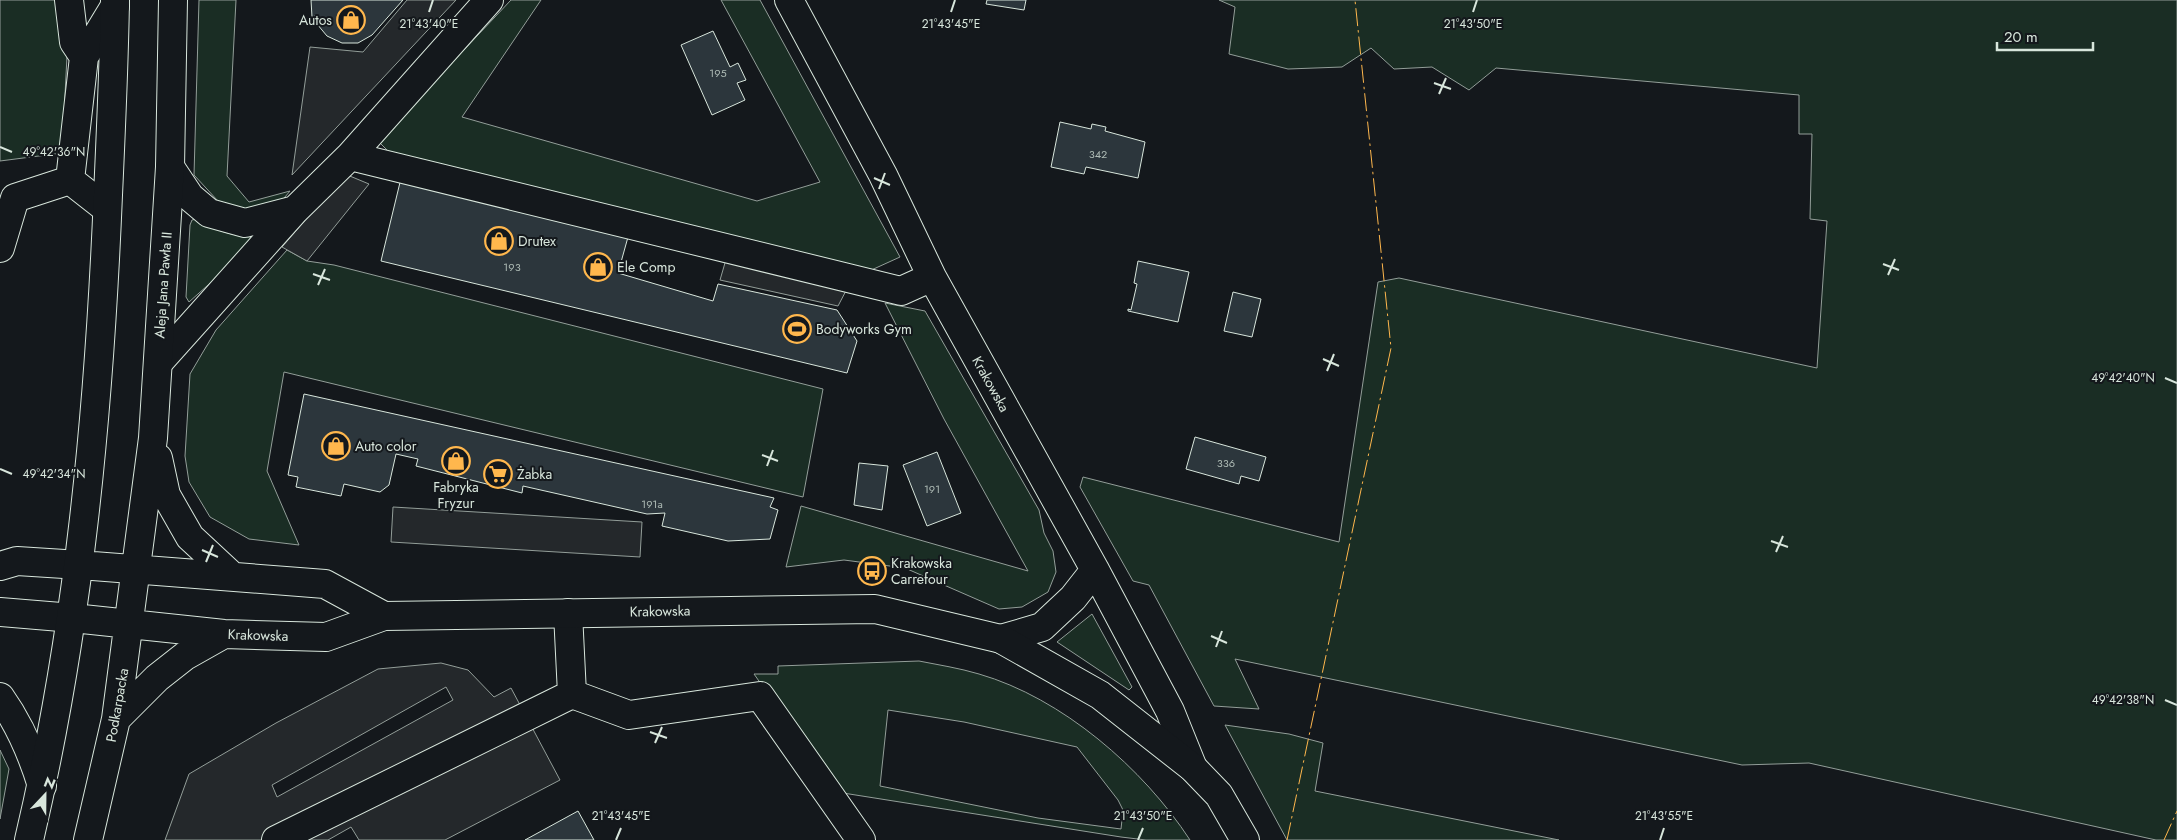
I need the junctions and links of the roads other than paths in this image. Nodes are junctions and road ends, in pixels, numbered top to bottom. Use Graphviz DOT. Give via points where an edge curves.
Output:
graph roads {
  1 [pos="69,0"];
  2 [pos="173,0"];
  3 [pos="489,0"];
  4 [pos="789,0"];
  5 [pos="115,3"];
  6 [pos="84,57"];
  7 [pos="350,156"];
  8 [pos="170,167"];
  9 [pos="70,180"];
  10 [pos="107,209"];
  11 [pos="295,210"];
  12 [pos="0,248"];
  13 [pos="932,277"];
  14 [pos="158,363"];
  15 [pos="153,438"];
  16 [pos="80,565"];
  17 [pos="0,566"];
  18 [pos="138,569"];
  19 [pos="1095,570"];
  20 [pos="232,576"];
  21 [pos="0,612"];
  22 [pos="568,613"];
  23 [pos="384,616"];
  24 [pos="73,618"];
  25 [pos="129,626"];
  26 [pos="224,634"];
  27 [pos="1001,640"];
  28 [pos="572,694"];
  29 [pos="0,697"];
  30 [pos="116,719"];
  31 [pos="1193,768"];
  32 [pos="42,786"];
  33 [pos="29,840"];
  34 [pos="88,840"];
  35 [pos="276,840"];
  36 [pos="861,840"];
  37 [pos="1245,840"];
  1 -- 6 [label="main road" via="74,42"];
  2 -- 8 [label="main road, Aleja Jana Pawła II"];
  3 -- 7 [label="main road"];
  4 -- 13 [label="main road, Krakowska" via="883,174"];
  5 -- 6 [label="main road"];
  5 -- 10 [label="main road"];
  6 -- 9 [label="main road"];
  7 -- 11 [label="main road"];
  7 -- 13 [label="main road" via="901,291"];
  8 -- 11 [label="main road" via="190,197 209,213 245,223"];
  8 -- 14 [label="main road, Aleja Jana Pawła II"];
  9 -- 10 [label="main road"];
  9 -- 12 [label="main road" via="15,198"];
  10 -- 16 [label="main road" via="102,334"];
  11 -- 14 [label="main road"];
  13 -- 19 [label="main road, Krakowska"];
  14 -- 15 [label="main road, Aleja Jana Pawła II"];
  15 -- 18 [label="main road, Aleja Jana Pawła II"];
  15 -- 20 [label="main road" via="166,495 190,537"];
  16 -- 17 [label="main road, Krakowska" via="18,561"];
  16 -- 18 [label="main road, Krakowska"];
  16 -- 24 [label="main road"];
  18 -- 20 [label="main road, Krakowska"];
  18 -- 25 [label="main road, Podkarpacka"];
  19 -- 27 [label="main road" via="1073,598 1042,627"];
  19 -- 31 [label="main road, Krakowska" via="1170,711"];
  20 -- 23 [label="main road, Krakowska" via="325,584"];
  21 -- 24 [label="main road, Krakowska"];
  22 -- 23 [label="main road, Krakowska"];
  22 -- 27 [label="main road, Krakowska" via="876,609"];
  22 -- 28 [label="main road"];
  23 -- 26 [label="main road, Krakowska" via="326,637"];
  24 -- 25 [label="main road, Krakowska"];
  24 -- 32 [label="main road"];
  25 -- 26 [label="main road, Krakowska"];
  25 -- 30 [label="main road, Podkarpacka"];
  26 -- 30 [label="main road" via="157,678"];
  27 -- 31 [label="main road, Krakowska" via="1100,694"];
  28 -- 35 [label="main road"];
  28 -- 36 [label="main road" via="629,715 760,696"];
  29 -- 32 [label="main road" via="32,751"];
  30 -- 34 [label="main road, Podkarpacka"];
  31 -- 37 [label="main road, Krakowska" via="1220,796"];
  32 -- 33 [label="main road"];
}
